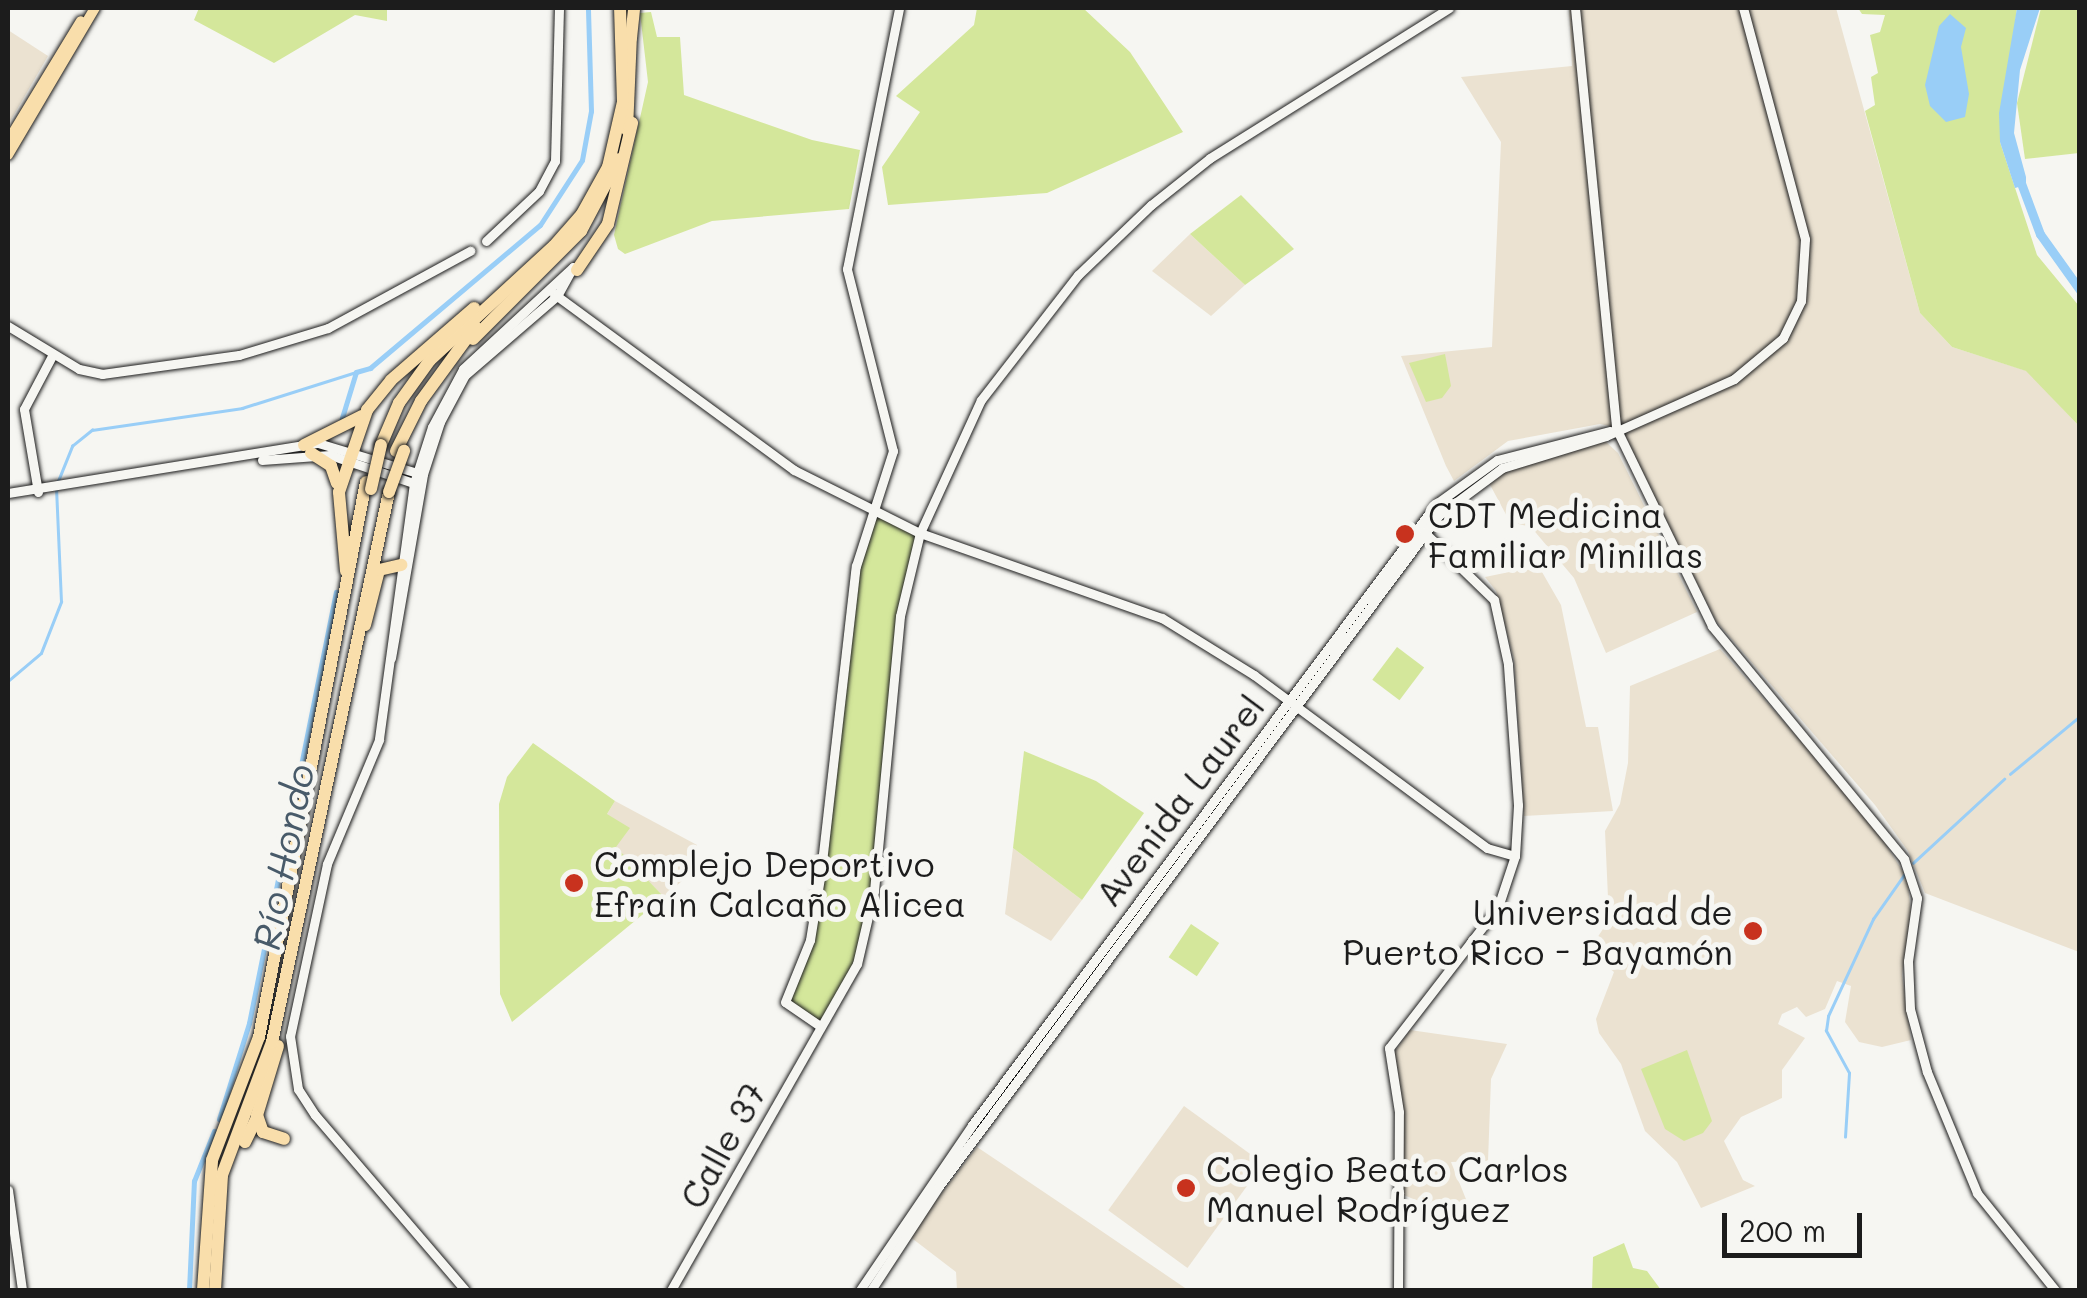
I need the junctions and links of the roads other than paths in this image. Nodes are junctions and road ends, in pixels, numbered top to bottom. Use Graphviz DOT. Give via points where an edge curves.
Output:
graph roads {
  1 [pos="92,8"];
  2 [pos="558,8"];
  3 [pos="624,8"];
  4 [pos="899,8"];
  5 [pos="1450,8"];
  6 [pos="1575,8"];
  7 [pos="1743,8"];
  8 [pos="632,101"];
  9 [pos="8,141"];
  10 [pos="8,155"];
  11 [pos="486,241"];
  12 [pos="470,251"];
  13 [pos="575,269"];
  14 [pos="554,294"];
  15 [pos="492,295"];
  16 [pos="8,326"];
  17 [pos="52,354"];
  18 [pos="1610,407"];
  19 [pos="367,410"];
  20 [pos="1613,429"];
  21 [pos="1589,437"];
  22 [pos="307,449"];
  23 [pos="1625,450"];
  24 [pos="387,452"];
  25 [pos="348,454"];
  26 [pos="414,477"];
  27 [pos="377,488"];
  28 [pos="38,491"];
  29 [pos="339,492"];
  30 [pos="8,496"];
  31 [pos="872,512"];
  32 [pos="1421,530"];
  33 [pos="920,533"];
  34 [pos="403,570"];
  35 [pos="330,686"];
  36 [pos="1292,704"];
  37 [pos="338,718"];
  38 [pos="1515,856"];
  39 [pos="280,1003"];
  40 [pos="820,1026"];
  41 [pos="258,1115"];
  42 [pos="234,1121"];
  43 [pos="284,1139"];
  44 [pos="246,1142"];
  45 [pos="215,1186"];
  46 [pos="8,1190"];
  47 [pos="22,1290"];
  48 [pos="203,1290"];
  49 [pos="215,1290"];
  50 [pos="465,1290"];
  51 [pos="672,1290"];
  52 [pos="860,1290"];
  53 [pos="871,1290"];
  54 [pos="1398,1290"];
  55 [pos="2055,1290"];
  1 -- 9 [label="main road"];
  1 -- 10 [label="main road"];
  2 -- 11 [label="street" via="555,161 538,191"];
  3 -- 8 [label="highway"];
  3 -- 15 [label="highway" via="604,162 562,231"];
  3 -- 24 [label="highway" via="623,102 608,167 573,225 472,326"];
  4 -- 31 [label="street" via="847,269 892,434"];
  5 -- 33 [label="street, Calle 37" via="1210,158 1078,275 981,400"];
  6 -- 18 [label="street"];
  7 -- 20 [label="street, Avenida Laurel" via="1805,240 1801,301 1783,338 1756,365"];
  8 -- 13 [label="highway" via="611,218"];
  8 -- 24 [label="highway" via="616,170 598,206 572,242 458,357"];
  12 -- 17 [label="street" via="328,328 240,356 102,374"];
  13 -- 14 [label="street"];
  14 -- 26 [label="street" via="465,375"];
  14 -- 26 [label="street" via="464,369"];
  14 -- 31 [label="street" via="794,470"];
  15 -- 19 [label="highway" via="391,380"];
  15 -- 24 [label="highway" via="409,378"];
  16 -- 17 [label="street"];
  17 -- 28 [label="street" via="24,408"];
  18 -- 20 [label="street"];
  18 -- 21 [label="street"];
  19 -- 22 [label="highway"];
  19 -- 25 [label="highway"];
  20 -- 21 [label="street, Avenida Laurel"];
  20 -- 23 [label="street"];
  21 -- 23 [label="street"];
  21 -- 32 [label="street, Avenida Laurel" via="1484,477"];
  22 -- 25 [label="street"];
  22 -- 28 [label="street"];
  22 -- 29 [label="highway" via="331,466"];
  23 -- 55 [label="street" via="1712,626 1904,859 1918,898 1908,961 1910,1009 1927,1072 1977,1193"];
  24 -- 25 [label="street"];
  24 -- 26 [label="street"];
  24 -- 27 [label="highway, bridge"];
  24 -- 27 [label="highway, bridge"];
  25 -- 26 [label="street"];
  25 -- 29 [label="highway"];
  26 -- 34 [label="street"];
  26 -- 34 [label="street"];
  27 -- 35 [label="highway"];
  27 -- 37 [label="highway"];
  27 -- 42 [label="highway" via="272,1031"];
  28 -- 30 [label="street"];
  29 -- 35 [label="highway" via="346,580"];
  31 -- 33 [label="street"];
  31 -- 40 [label="street" via="846,616 810,940 785,1002"];
  32 -- 36 [label="street, Avenida Laurel"];
  32 -- 38 [label="street" via="1494,600 1511,689"];
  33 -- 36 [label="street" via="1162,618"];
  33 -- 40 [label="street, Calle 37" via="900,616 867,929 857,964"];
  34 -- 37 [label="highway" via="386,566 377,573"];
  34 -- 50 [label="street" via="379,740 326,864 290,1036 298,1090"];
  35 -- 42 [label="highway" via="258,1037"];
  36 -- 38 [label="street" via="1487,848"];
  36 -- 52 [label="street, Avenida Laurel" via="928,1185"];
  36 -- 53 [label="street, Avenida Laurel" via="939,1186"];
  37 -- 39 [label="highway"];
  38 -- 54 [label="street" via="1498,906 1389,1048 1399,1112"];
  39 -- 41 [label="highway" via="276,1060"];
  39 -- 42 [label="highway" via="265,1067"];
  40 -- 51 [label="street, Calle 37"];
  41 -- 43 [label="highway" via="264,1132"];
  41 -- 44 [label="highway"];
  42 -- 45 [label="highway"];
  45 -- 48 [label="highway"];
  45 -- 49 [label="highway"];
  46 -- 47 [label="street"];
}
